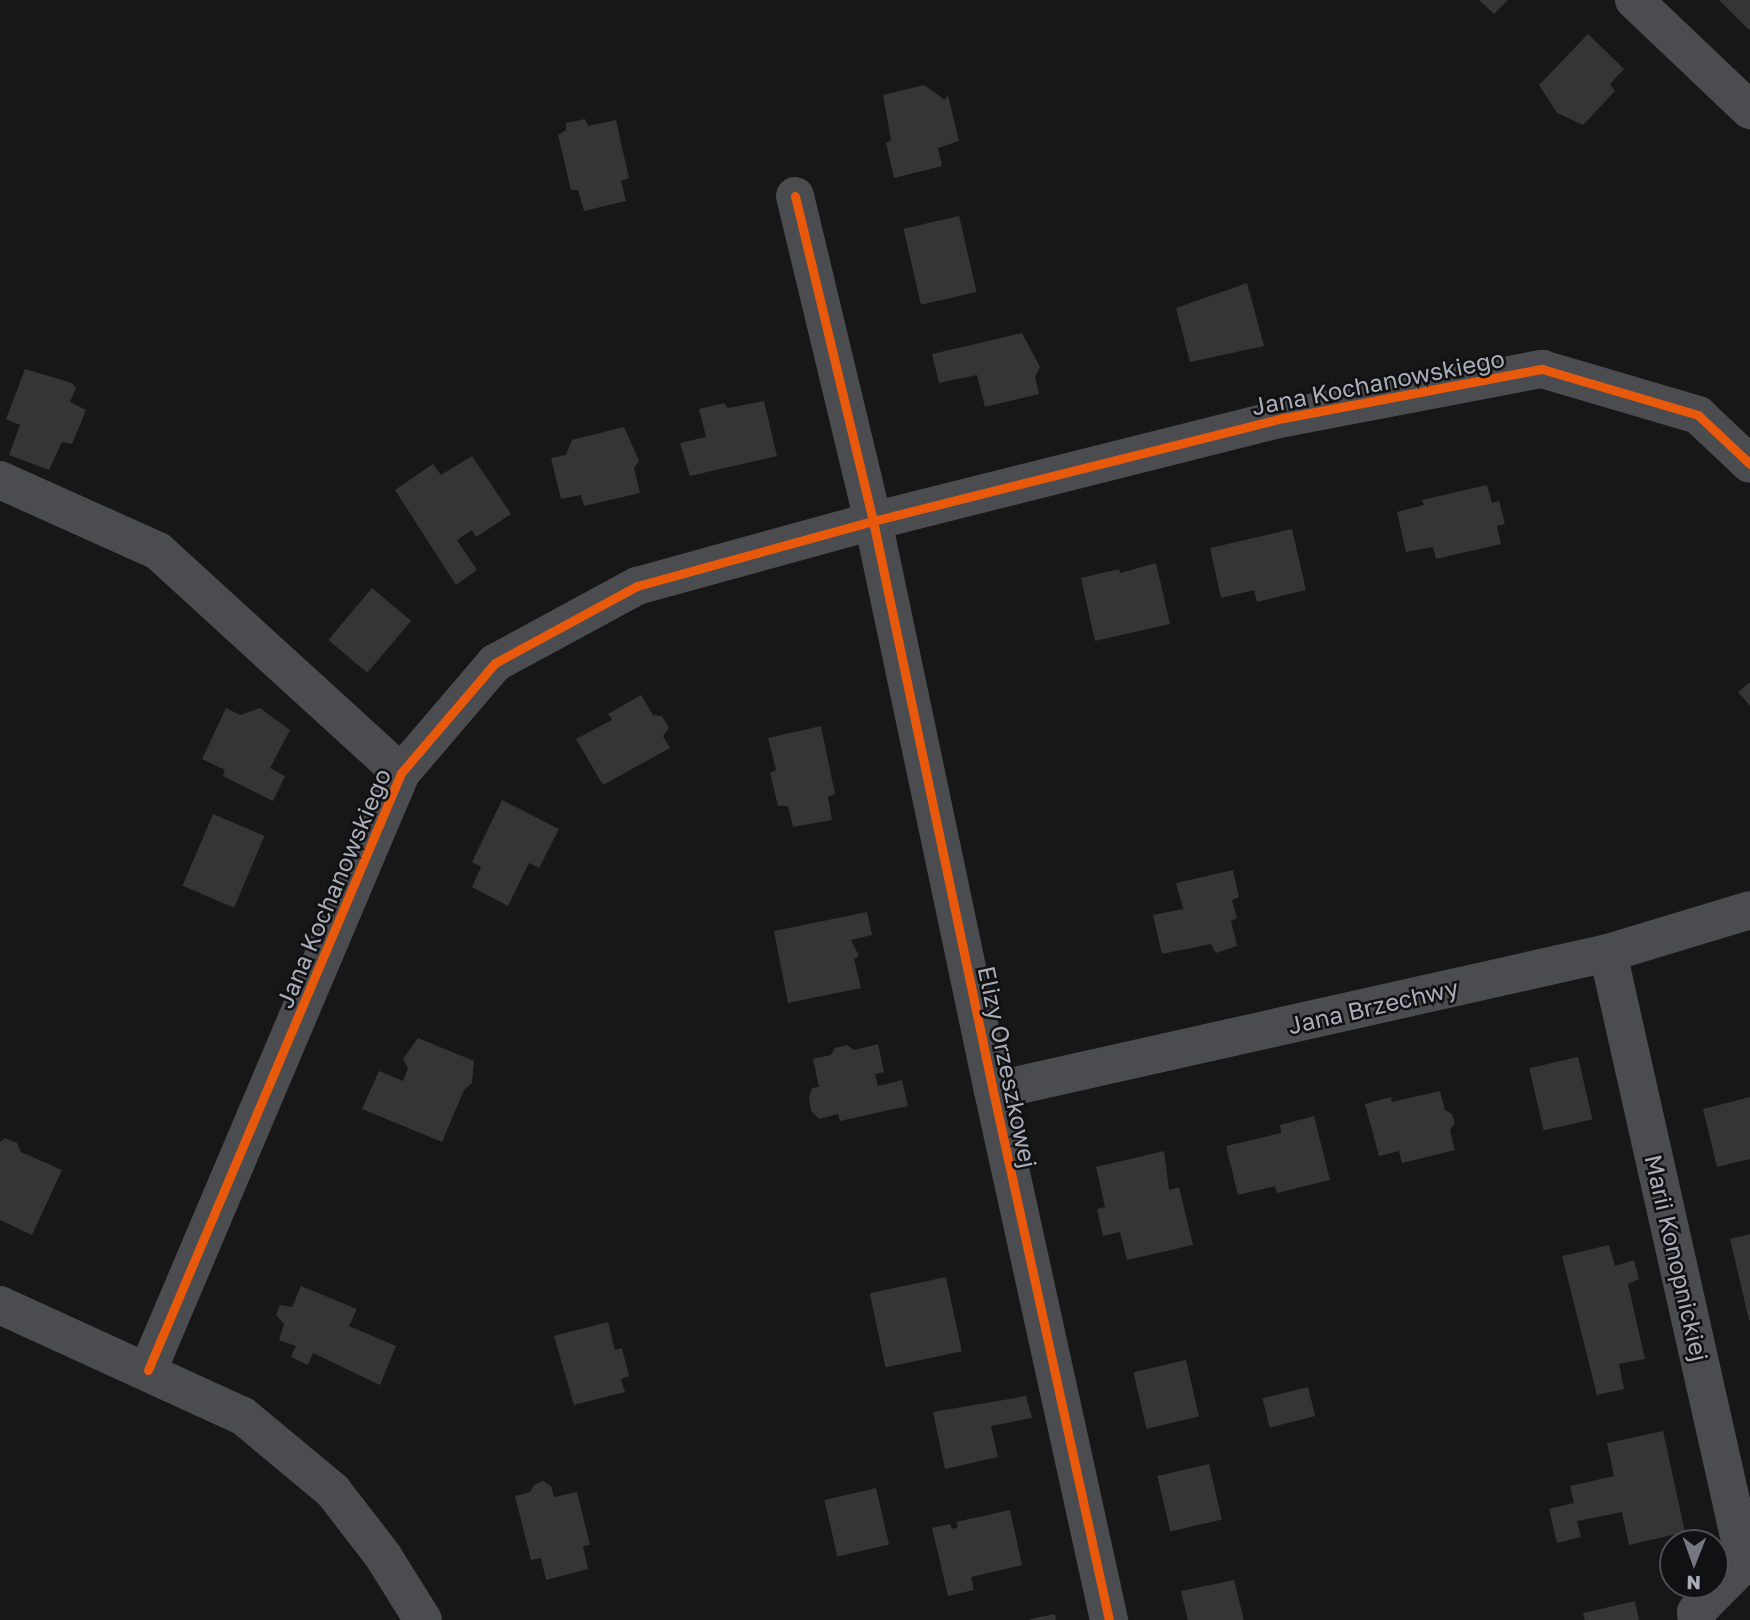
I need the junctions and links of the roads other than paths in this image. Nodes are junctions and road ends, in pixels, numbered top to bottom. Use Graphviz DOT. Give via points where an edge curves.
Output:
graph roads {
  1 [pos="1634,0"];
  2 [pos="1750,110"];
  3 [pos="795,196"];
  4 [pos="1750,464"];
  5 [pos="0,480"];
  6 [pos="873,522"];
  7 [pos="401,773"];
  8 [pos="1750,910"];
  9 [pos="1608,954"];
  10 [pos="993,1091"];
  11 [pos="0,1305"];
  12 [pos="148,1370"];
  13 [pos="1747,1563"];
  14 [pos="424,1620"];
  15 [pos="1109,1620"];
  16 [pos="1698,1620"];
  1 -- 2 [label="street"];
  3 -- 6 [label="street"];
  4 -- 6 [label="street, Jana Kochanowskiego" via="1698,415 1542,369 1284,418"];
  5 -- 7 [label="street" via="158,551"];
  6 -- 7 [label="street, Jana Kochanowskiego" via="637,586 495,663"];
  6 -- 10 [label="street, Elizy Orzeszkowej"];
  7 -- 12 [label="street, Jana Kochanowskiego"];
  8 -- 9 [label="street, Jana Brzechwy"];
  9 -- 10 [label="street, Jana Brzechwy"];
  9 -- 13 [label="street, Marii Konopnickiej"];
  10 -- 15 [label="street, Elizy Orzeszkowej"];
  11 -- 12 [label="street"];
  12 -- 14 [label="street" via="243,1416 333,1491"];
  13 -- 16 [label="street, Marii Konopnickiej" via="1696,1612"];
}
